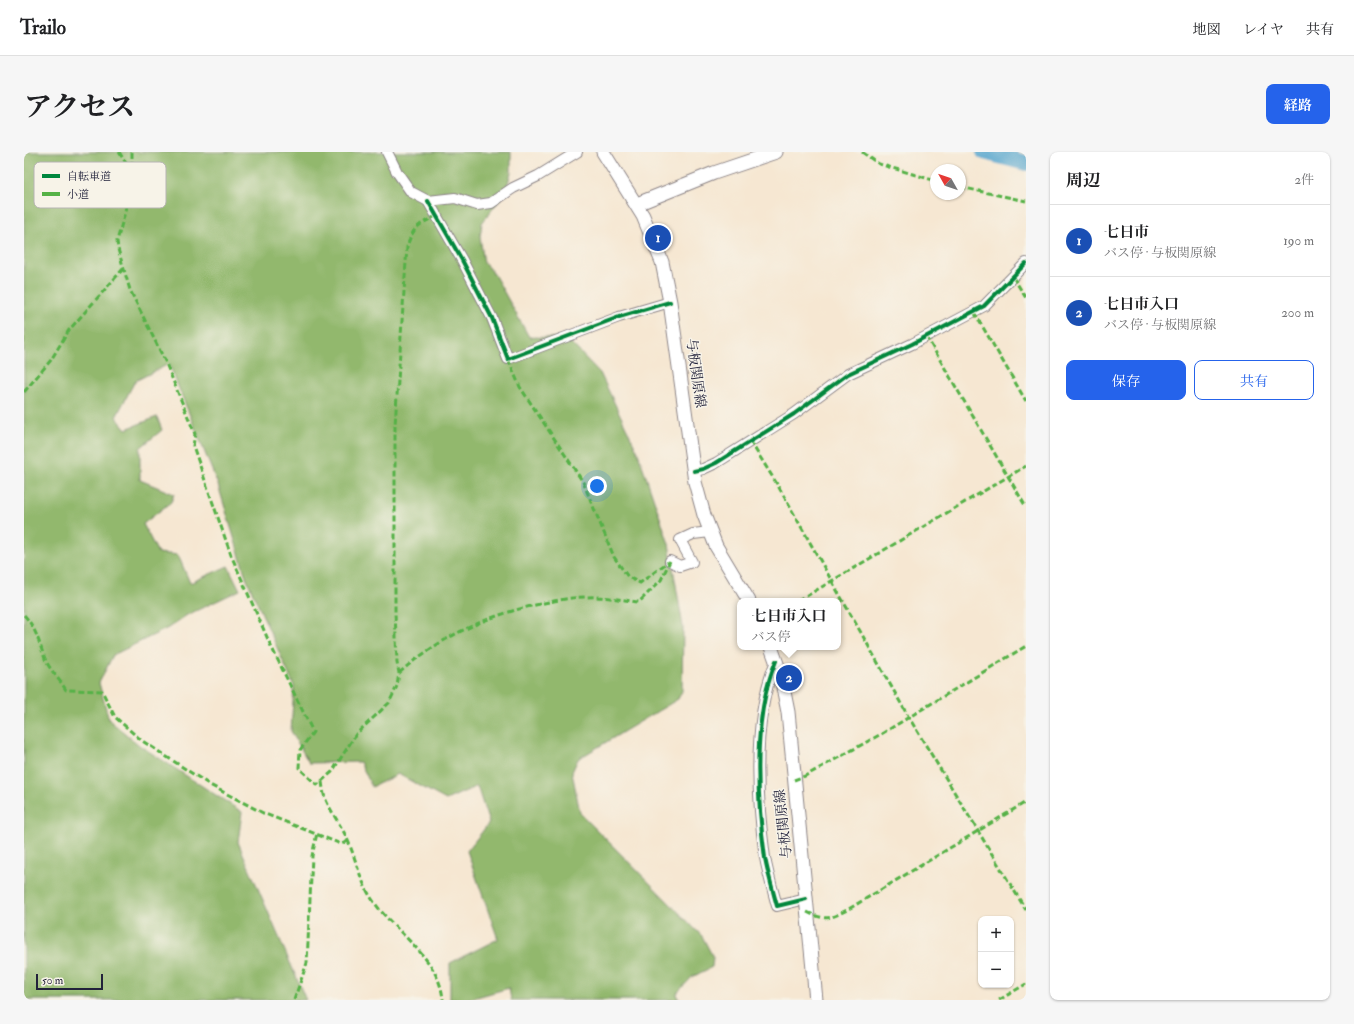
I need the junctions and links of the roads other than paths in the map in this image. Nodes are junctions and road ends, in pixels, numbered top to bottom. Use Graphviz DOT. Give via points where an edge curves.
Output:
graph roads {
  1 [pos="387,152"];
  2 [pos="577,152"];
  3 [pos="603,152"];
  4 [pos="776,152"];
  5 [pos="428,201"];
  6 [pos="637,204"];
  7 [pos="1026,263"];
  8 [pos="670,302"];
  9 [pos="694,471"];
  10 [pos="710,532"];
  11 [pos="670,561"];
  12 [pos="747,598"];
  13 [pos="772,650"];
  14 [pos="776,661"];
  15 [pos="806,899"];
  16 [pos="816,1000"];
  1 -- 5 [label="street" via="411,192"];
  2 -- 5 [label="street" via="491,203 477,205 455,198"];
  3 -- 6 [label="main road, 与板関原線"];
  4 -- 6 [label="main road" via="714,172"];
  5 -- 8 [label="street" via="492,318 508,359 619,317"];
  6 -- 8 [label="main road, 与板関原線" via="662,262"];
  7 -- 9 [label="street" via="984,306 848,374 794,414 716,463"];
  8 -- 9 [label="main road, 与板関原線"];
  9 -- 10 [label="main road, 与板関原線"];
  10 -- 11 [label="street" via="693,534 680,540 692,562 680,566"];
  10 -- 12 [label="main road, 与板関原線"];
  13 -- 14 [label="main road, 与板関原線"];
  14 -- 15 [label="main road, 与板関原線" via="788,712"];
  14 -- 15 [label="street" via="770,676 762,715 758,776 766,859 777,906"];
  15 -- 16 [label="main road, 与板関原線"];
}
